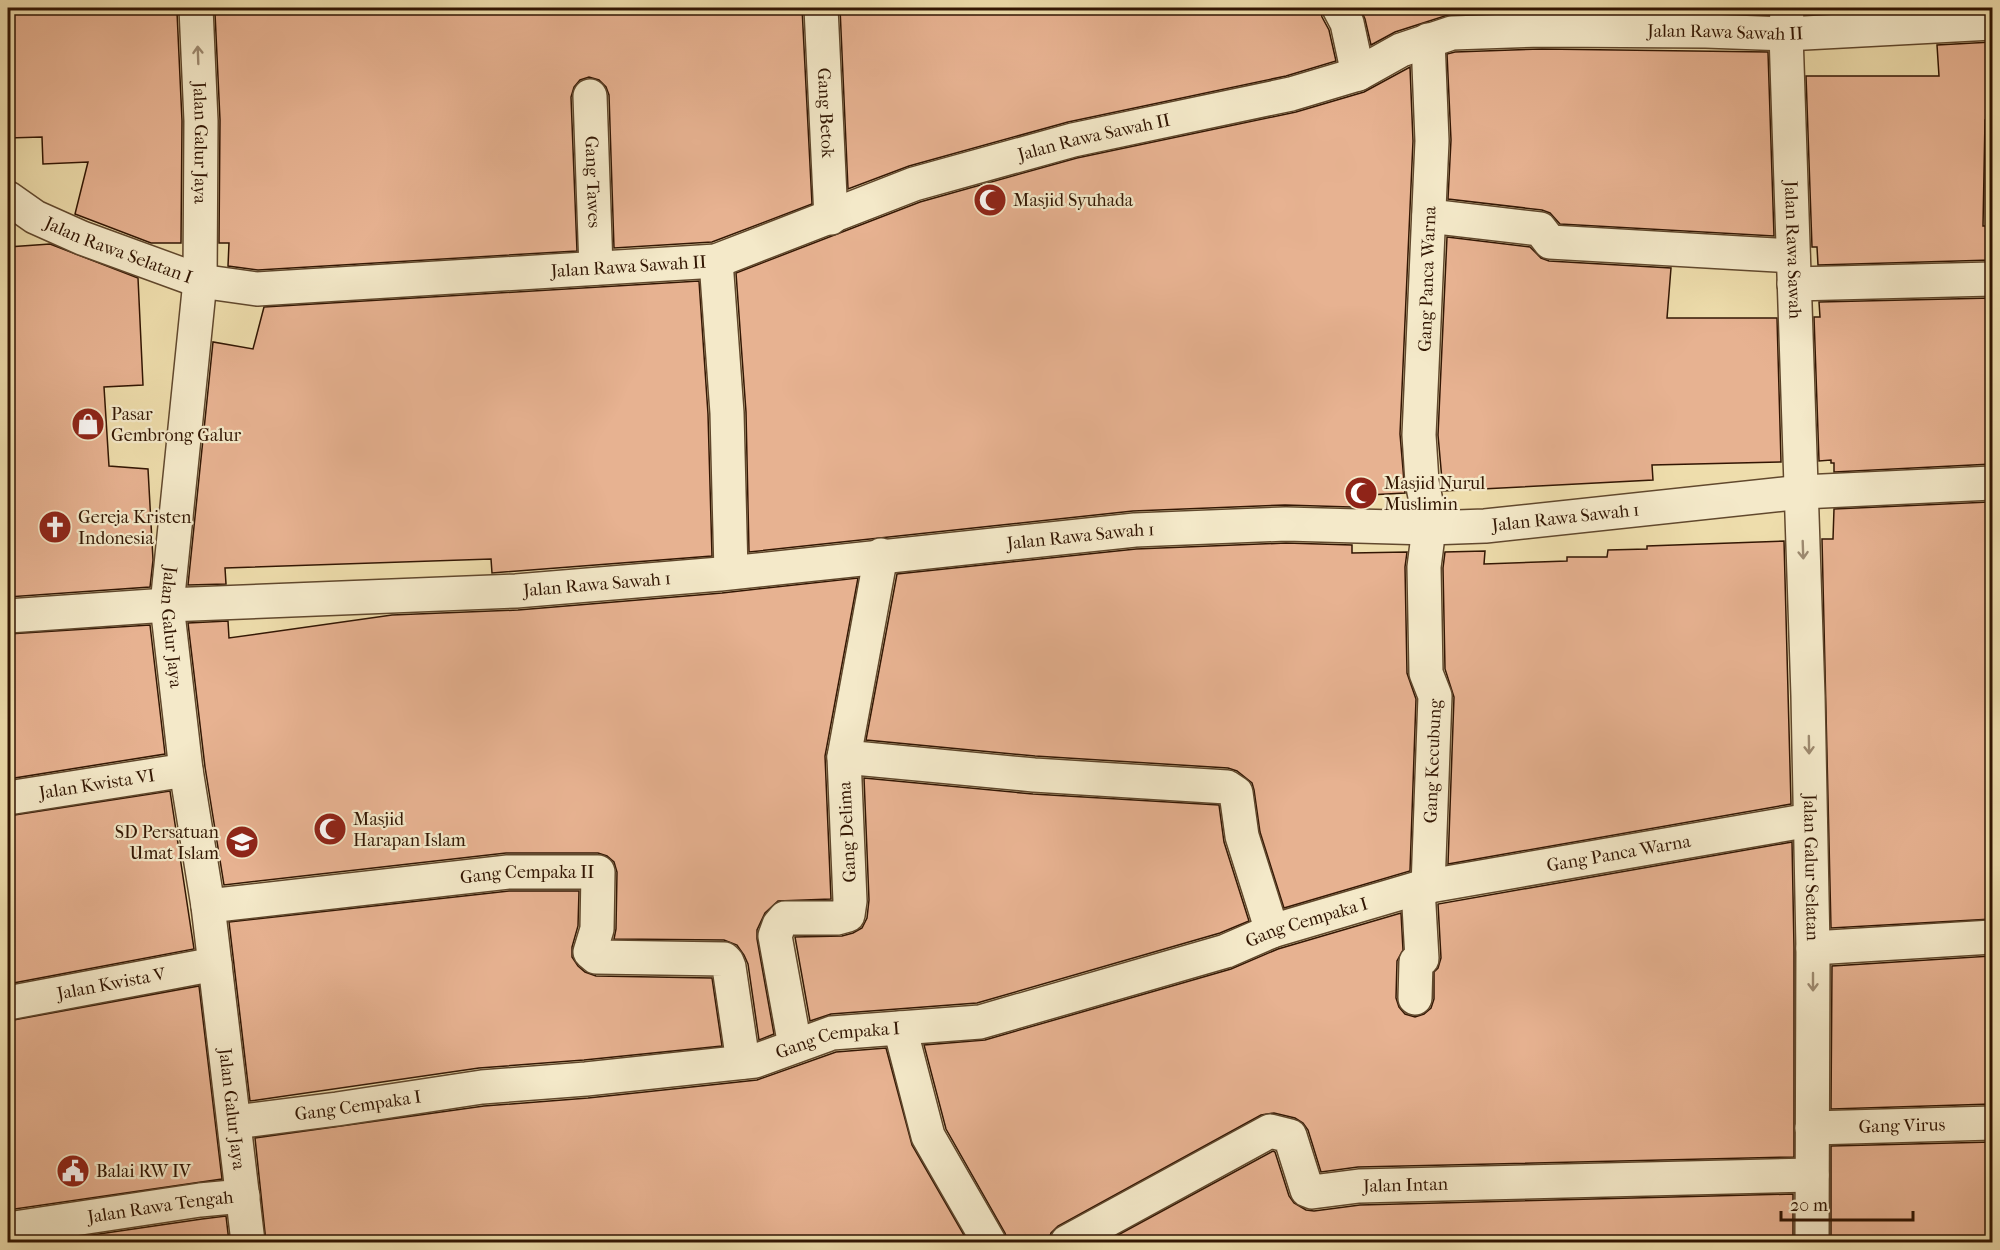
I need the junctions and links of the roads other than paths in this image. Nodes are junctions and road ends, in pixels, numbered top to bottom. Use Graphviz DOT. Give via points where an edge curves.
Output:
graph roads {
  1 [pos="196,8"];
  2 [pos="821,8"];
  3 [pos="1339,8"];
  4 [pos="1705,19"];
  5 [pos="1786,21"];
  6 [pos="1992,23"];
  7 [pos="1428,40"];
  8 [pos="1358,74"];
  9 [pos="590,96"];
  10 [pos="8,198"];
  11 [pos="1429,216"];
  12 [pos="831,218"];
  13 [pos="716,261"];
  14 [pos="596,268"];
  15 [pos="1794,270"];
  16 [pos="1992,279"];
  17 [pos="200,281"];
  18 [pos="1992,483"];
  19 [pos="1802,492"];
  20 [pos="1429,522"];
  21 [pos="881,555"];
  22 [pos="731,572"];
  23 [pos="167,605"];
  24 [pos="8,616"];
  25 [pos="844,757"];
  26 [pos="186,770"];
  27 [pos="8,798"];
  28 [pos="1810,820"];
  29 [pos="1423,888"];
  30 [pos="208,906"];
  31 [pos="1272,931"];
  32 [pos="1992,937"];
  33 [pos="1813,948"];
  34 [pos="215,964"];
  35 [pos="1415,998"];
  36 [pos="8,1003"];
  37 [pos="900,1028"];
  38 [pos="795,1046"];
  39 [pos="743,1062"];
  40 [pos="235,1122"];
  41 [pos="1992,1123"];
  42 [pos="1812,1128"];
  43 [pos="1812,1174"];
  44 [pos="243,1196"];
  45 [pos="8,1229"];
  46 [pos="248,1242"];
  47 [pos="989,1242"];
  48 [pos="1067,1242"];
  49 [pos="1812,1242"];
  17 -- 1 [label="street, Jalan Galur Jaya, one-way" via="201,121"];
  2 -- 12 [label="street, Gang Betok"];
  3 -- 8 [label="street" via="1347,23"];
  4 -- 5 [label="street, Jalan Rawa Sawah II"];
  4 -- 7 [label="street, Jalan Rawa Sawah II" via="1452,33"];
  5 -- 6 [label="street, Jalan Rawa Sawah II"];
  5 -- 15 [label="street, Jalan Rawa Sawah"];
  7 -- 8 [label="street, Jalan Rawa Sawah II"];
  7 -- 11 [label="street, Gang Panca Warna" via="1432,141"];
  8 -- 12 [label="street, Jalan Rawa Sawah II" via="1291,93 1073,140 914,184"];
  9 -- 14 [label="street, Gang Tawes"];
  10 -- 17 [label="street, Jalan Rawa Selatan I" via="35,217 82,238"];
  11 -- 15 [label="street" via="1540,229 1550,242"];
  11 -- 20 [label="street, Gang Panca Warna" via="1419,435"];
  12 -- 13 [label="street, Jalan Rawa Sawah II"];
  13 -- 14 [label="street, Jalan Rawa Sawah II"];
  13 -- 22 [label="street" via="727,413"];
  14 -- 17 [label="street, Jalan Rawa Sawah II" via="257,289"];
  15 -- 16 [label="street"];
  15 -- 19 [label="street, Jalan Rawa Sawah"];
  17 -- 23 [label="street, Jalan Galur Jaya"];
  18 -- 19 [label="street, Jalan Rawa Sawah 1"];
  19 -- 20 [label="street, Jalan Rawa Sawah 1" via="1485,526"];
  19 -- 28 [label="street, Jalan Galur Selatan, one-way"];
  20 -- 21 [label="street, Jalan Rawa Sawah 1" via="1135,530"];
  20 -- 29 [label="street, Gang Kecubung" via="1424,567 1426,673 1435,696"];
  21 -- 22 [label="street, Jalan Rawa Sawah 1"];
  21 -- 25 [label="street, Gang Delima"];
  22 -- 23 [label="street, Jalan Rawa Sawah 1" via="516,591"];
  23 -- 24 [label="street, Jalan Rawa Sawah 1"];
  23 -- 26 [label="street, Jalan Galur Jaya"];
  25 -- 31 [label="street" via="1034,775 1227,787 1236,793 1242,836"];
  25 -- 38 [label="street, Gang Delima" via="848,915 785,918 775,936"];
  26 -- 27 [label="street, Jalan Kwista VI"];
  26 -- 30 [label="street, Jalan Galur Jaya"];
  28 -- 29 [label="street, Gang Panca Warna"];
  28 -- 33 [label="street, Jalan Galur Selatan"];
  29 -- 31 [label="street, Gang Cempaka I"];
  29 -- 35 [label="street, Gang Kecubung" via="1422,959 1416,962"];
  30 -- 34 [label="street, Jalan Galur Jaya"];
  30 -- 39 [label="street, Gang Cempaka II" via="508,872 598,872 597,929 590,952 596,957 724,959 729,967"];
  31 -- 37 [label="street, Gang Cempaka I" via="1226,951 980,1022"];
  32 -- 33 [label="street"];
  33 -- 42 [label="street, Jalan Galur Selatan, one-way"];
  34 -- 36 [label="street, Jalan Kwista V"];
  34 -- 40 [label="street, Jalan Galur Jaya"];
  37 -- 38 [label="street, Gang Cempaka I" via="832,1033"];
  37 -- 47 [label="street" via="928,1136"];
  38 -- 39 [label="street, Gang Cempaka I"];
  39 -- 40 [label="street, Gang Cempaka I" via="482,1087"];
  40 -- 44 [label="street, Jalan Galur Jaya"];
  41 -- 42 [label="street, Gang Virus"];
  42 -- 43 [label="street, Jalan Galur Selatan"];
  43 -- 48 [label="street, Jalan Intan" via="1359,1186 1312,1192 1307,1190 1290,1136 1270,1131"];
  43 -- 49 [label="street, Jalan Galur Selatan"];
  44 -- 45 [label="street, Jalan Rawa Tengah"];
  44 -- 46 [label="street, Jalan Galur Jaya"];
}
